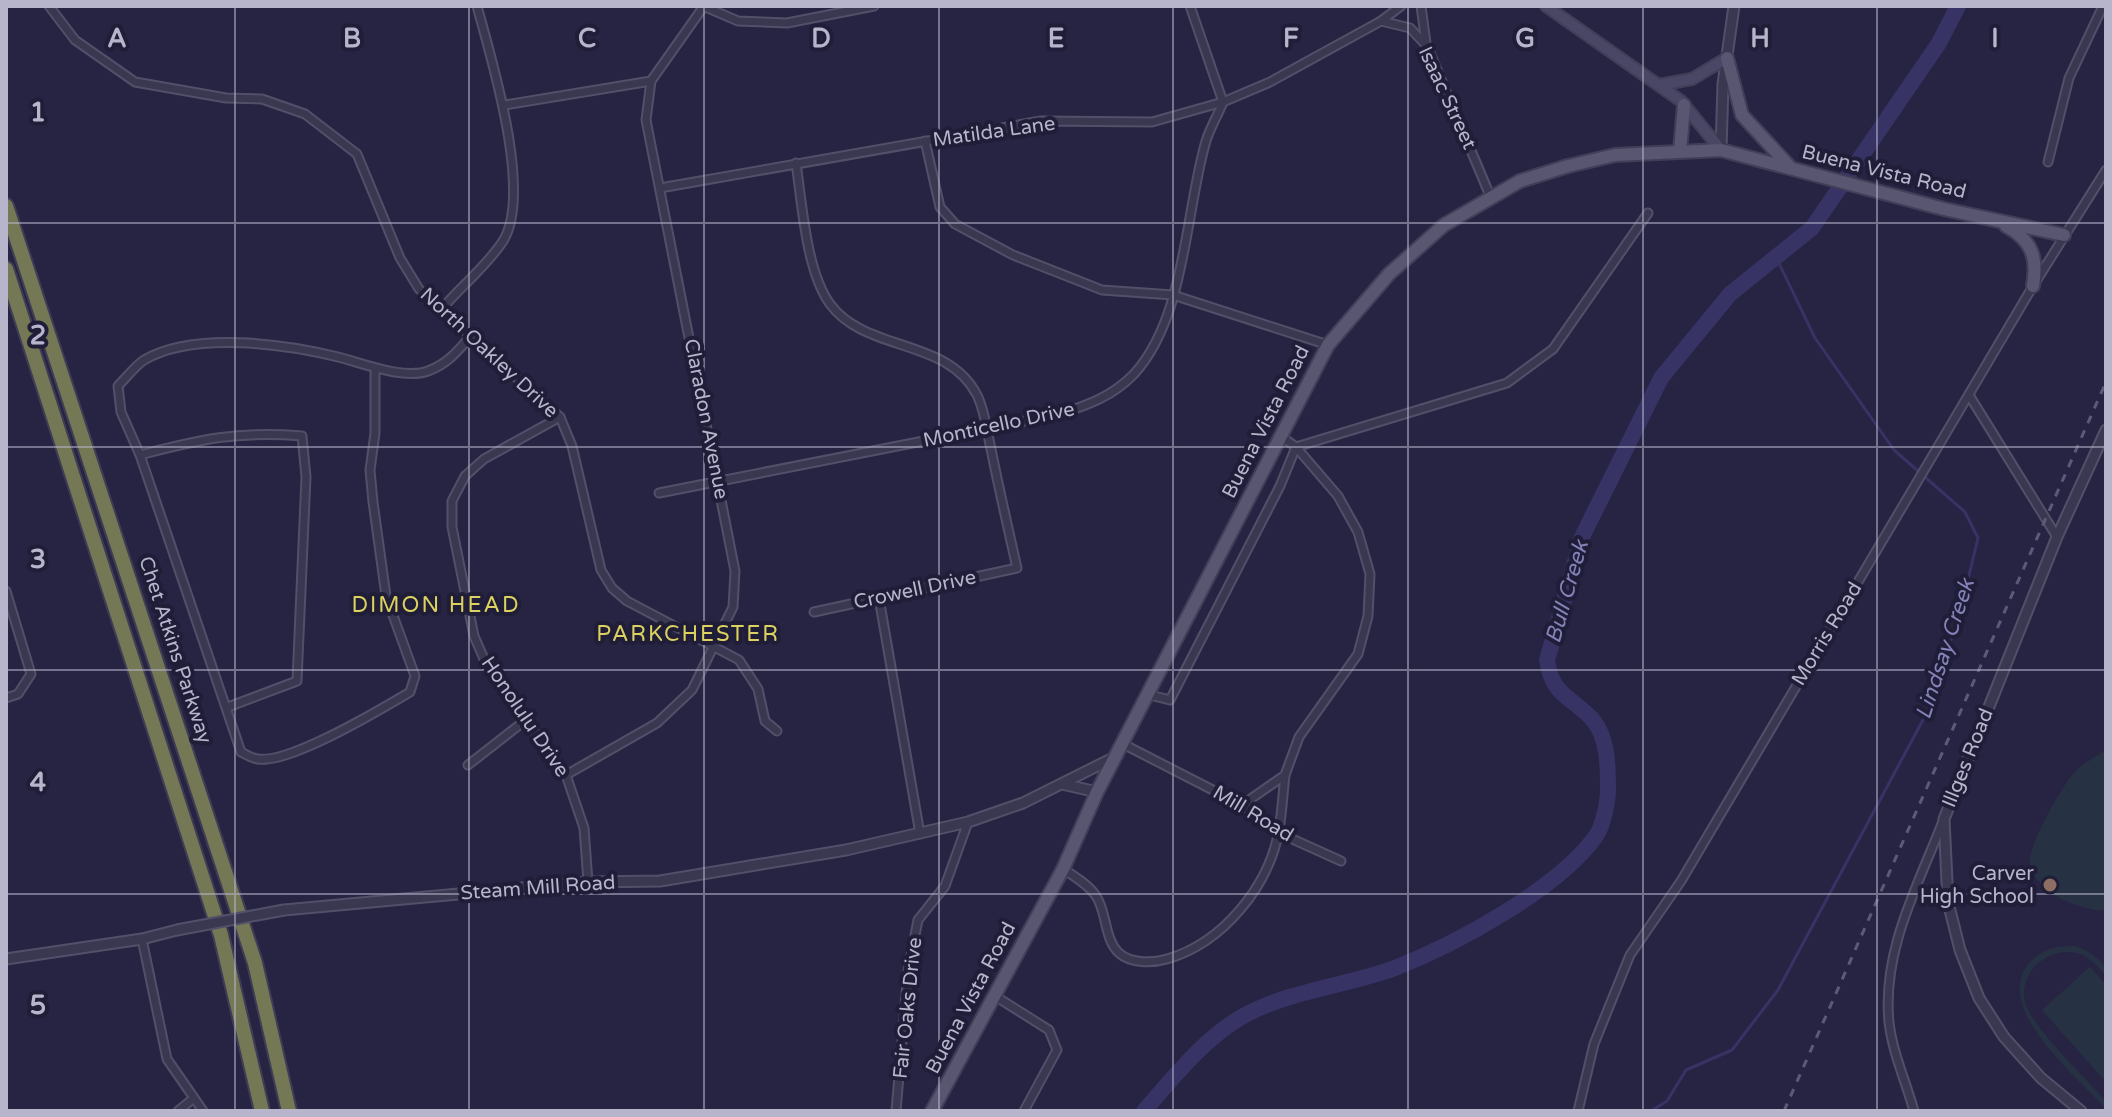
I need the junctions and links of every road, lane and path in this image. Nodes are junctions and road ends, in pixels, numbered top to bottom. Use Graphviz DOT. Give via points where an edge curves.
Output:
graph roads {
  1 [pos="49,6"];
  2 [pos="477,6"];
  3 [pos="704,6"];
  4 [pos="874,6"];
  5 [pos="1190,6"];
  6 [pos="1401,6"];
  7 [pos="1421,6"];
  8 [pos="1546,6"];
  9 [pos="1734,6"];
  10 [pos="2103,6"];
  11 [pos="1381,21"];
  12 [pos="1427,46"];
  13 [pos="1727,58"];
  14 [pos="651,81"];
  15 [pos="1659,85"];
  16 [pos="1223,102"];
  17 [pos="505,105"];
  18 [pos="1684,105"];
  19 [pos="925,141"];
  20 [pos="1721,150"];
  21 [pos="1680,151"];
  22 [pos="2048,162"];
  23 [pos="796,163"];
  24 [pos="1793,170"];
  25 [pos="2106,170"];
  26 [pos="660,188"];
  27 [pos="1491,198"];
  28 [pos="6,206"];
  29 [pos="1648,213"];
  30 [pos="1996,221"];
  31 [pos="2064,235"];
  32 [pos="6,269"];
  33 [pos="2033,286"];
  34 [pos="1173,295"];
  35 [pos="441,310"];
  36 [pos="470,337"];
  37 [pos="1328,345"];
  38 [pos="375,371"];
  39 [pos="1969,395"];
  40 [pos="560,417"];
  41 [pos="986,428"];
  42 [pos="2106,430"];
  43 [pos="1282,437"];
  44 [pos="1296,447"];
  45 [pos="140,455"];
  46 [pos="718,481"];
  47 [pos="659,493"];
  48 [pos="2057,537"];
  49 [pos="6,592"];
  50 [pos="879,598"];
  51 [pos="814,612"];
  52 [pos="714,648"];
  53 [pos="1146,694"];
  54 [pos="6,698"];
  55 [pos="228,707"];
  56 [pos="527,719"];
  57 [pos="777,731"];
  58 [pos="1123,744"];
  59 [pos="1115,757"];
  60 [pos="468,765"];
  61 [pos="566,775"];
  62 [pos="1285,775"];
  63 [pos="1062,784"];
  64 [pos="1097,792"];
  65 [pos="1242,805"];
  66 [pos="1944,819"];
  67 [pos="968,822"];
  68 [pos="1279,833"];
  69 [pos="920,834"];
  70 [pos="1341,861"];
  71 [pos="1063,869"];
  72 [pos="588,882"];
  73 [pos="142,939"];
  74 [pos="6,959"];
  75 [pos="995,996"];
  76 [pos="194,1098"];
  77 [pos="178,1111"];
  78 [pos="203,1111"];
  79 [pos="262,1111"];
  80 [pos="289,1111"];
  81 [pos="896,1111"];
  82 [pos="932,1111"];
  83 [pos="1024,1111"];
  84 [pos="1578,1111"];
  85 [pos="1914,1111"];
  86 [pos="2081,1111"];
  1 -- 35 [label="street, North Oakley Drive" via="84,48 135,82 262,99 305,114 335,134 357,154 400,258 419,289"];
  2 -- 17 [label="street"];
  3 -- 4 [label="street" via="738,21 787,23"];
  3 -- 14 [label="street, Claradon Avenue"];
  5 -- 16 [label="street"];
  6 -- 11 [label="street, Matilda Lane"];
  7 -- 12 [label="street"];
  8 -- 15 [label="main road"];
  9 -- 13 [label="street"];
  10 -- 22 [label="street" via="2069,78"];
  11 -- 12 [label="street, Isaac Street" via="1410,28"];
  11 -- 16 [label="street, Matilda Lane"];
  12 -- 27 [label="street, Isaac Street"];
  13 -- 15 [label="main road" via="1692,79"];
  13 -- 20 [label="street"];
  13 -- 24 [label="main road" via="1742,115"];
  14 -- 17 [label="street"];
  14 -- 26 [label="street, Claradon Avenue" via="646,120"];
  15 -- 18 [label="main road"];
  16 -- 19 [label="street, Matilda Lane" via="1152,122 1041,121"];
  16 -- 34 [label="street, Monticello Drive" via="1206,139"];
  17 -- 35 [label="street" via="510,225 503,241"];
  18 -- 20 [label="main road"];
  18 -- 21 [label="main road"];
  19 -- 23 [label="street, Matilda Lane"];
  19 -- 34 [label="street" via="940,207 955,224 1013,255 1102,290"];
  20 -- 21 [label="main road, Buena Vista Road"];
  20 -- 24 [label="main road, Buena Vista Road"];
  21 -- 27 [label="main road, Buena Vista Road" via="1613,155 1568,166 1520,181"];
  23 -- 26 [label="street, Matilda Lane"];
  23 -- 41 [label="street" via="807,236 828,302 858,328 918,348 953,367 977,395"];
  24 -- 30 [label="main road, Buena Vista Road"];
  25 -- 31 [label="street, Morris Road"];
  26 -- 46 [label="street, Claradon Avenue"];
  27 -- 37 [label="main road, Buena Vista Road" via="1416,246"];
  28 -- 80 [label="highway, Chet Atkins Parkway" via="255,963"];
  29 -- 44 [label="street" via="1553,349 1507,383"];
  30 -- 31 [label="main road, Buena Vista Road"];
  30 -- 33 [label="main road" via="2031,247"];
  31 -- 33 [label="street, Morris Road"];
  32 -- 79 [label="highway, Chet Atkins Parkway" via="221,935"];
  33 -- 39 [label="street, Morris Road"];
  34 -- 37 [label="street"];
  34 -- 41 [label="street, Monticello Drive" via="1150,353 1117,389 1071,411"];
  35 -- 36 [label="street, North Oakley Drive"];
  36 -- 38 [label="street" via="450,360 425,373"];
  36 -- 40 [label="street, North Oakley Drive"];
  37 -- 43 [label="main road, Buena Vista Road"];
  38 -- 45 [label="street" via="340,358 246,343 223,342 144,360 118,386 121,412"];
  38 -- 55 [label="street" via="373,502 386,596 414,685 357,724 257,760 241,752"];
  39 -- 48 [label="street"];
  39 -- 84 [label="street, Morris Road" via="1681,881 1630,955 1594,1044"];
  40 -- 52 [label="street, North Oakley Drive" via="572,446 601,570 612,588"];
  40 -- 56 [label="street, Honolulu Drive" via="484,459 465,476 452,501 452,527 474,636 488,668"];
  41 -- 46 [label="street, Monticello Drive"];
  41 -- 50 [label="street, Crowell Drive" via="1017,568"];
  42 -- 48 [label="street, Illges Road"];
  43 -- 44 [label="street"];
  43 -- 53 [label="main road, Buena Vista Road"];
  44 -- 53 [label="street" via="1170,700"];
  44 -- 62 [label="street" via="1338,496 1358,532 1370,574 1368,616 1358,654 1299,737"];
  45 -- 55 [label="street"];
  45 -- 55 [label="street" via="205,437 255,432 302,436 306,477 297,681"];
  46 -- 47 [label="street, Monticello Drive"];
  46 -- 52 [label="street, Claradon Avenue" via="735,571 733,607"];
  48 -- 66 [label="street, Illges Road"];
  49 -- 54 [label="street" via="31,674 18,694"];
  50 -- 51 [label="street, Crowell Drive"];
  50 -- 69 [label="street"];
  52 -- 57 [label="street, North Oakley Drive" via="739,660 758,689 765,721"];
  52 -- 61 [label="street, Claradon Avenue" via="692,690 657,723"];
  53 -- 58 [label="main road, Buena Vista Road"];
  56 -- 60 [label="street"];
  56 -- 61 [label="street, Honolulu Drive"];
  58 -- 59 [label="main road, Buena Vista Road"];
  58 -- 65 [label="street, Mill Road"];
  59 -- 63 [label="street, Steam Mill Road"];
  59 -- 64 [label="main road, Buena Vista Road"];
  61 -- 72 [label="street, Honolulu Drive" via="584,828"];
  62 -- 65 [label="street"];
  62 -- 68 [label="street"];
  63 -- 64 [label="street"];
  63 -- 67 [label="street, Steam Mill Road"];
  64 -- 71 [label="main road, Buena Vista Road"];
  65 -- 68 [label="street, Mill Road"];
  66 -- 85 [label="street" via="1901,924 1888,972 1889,1024"];
  66 -- 86 [label="street, Illges Road" via="1948,902 1979,998 2004,1037"];
  67 -- 69 [label="street, Steam Mill Road"];
  67 -- 81 [label="street, Fair Oaks Drive" via="945,886 918,920 908,971"];
  68 -- 70 [label="street, Mill Road"];
  68 -- 71 [label="street" via="1247,902 1203,943 1158,961 1119,953 1096,896"];
  69 -- 72 [label="street, Steam Mill Road" via="660,881"];
  71 -- 75 [label="main road, Buena Vista Road"];
  72 -- 73 [label="street, Steam Mill Road, bridge" via="284,910"];
  73 -- 74 [label="street, Steam Mill Road"];
  73 -- 76 [label="street" via="167,1059"];
  75 -- 82 [label="main road, Buena Vista Road"];
  75 -- 83 [label="street" via="1049,1030 1057,1050"];
  76 -- 77 [label="street"];
  76 -- 78 [label="street"];
}
